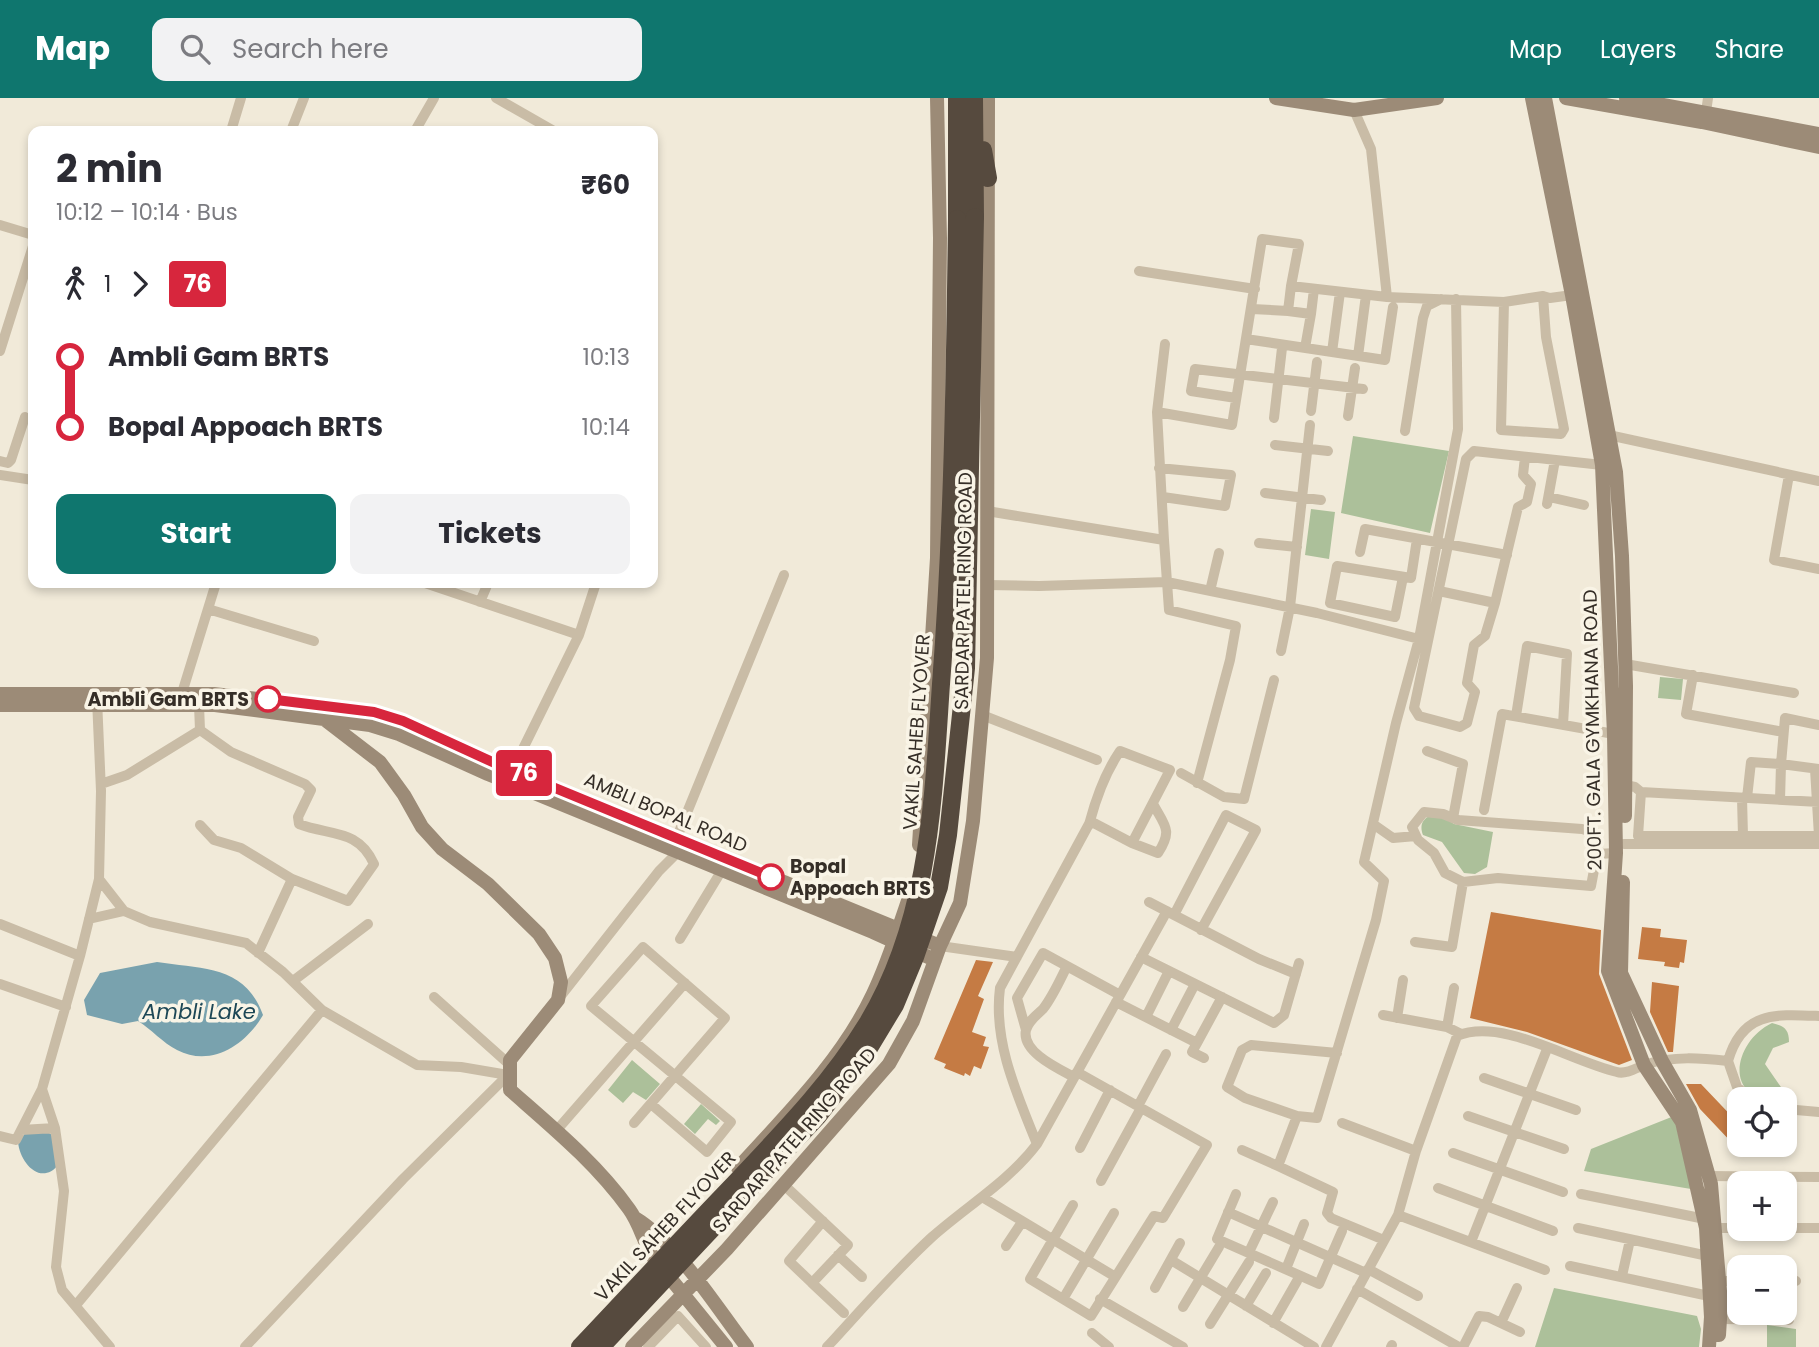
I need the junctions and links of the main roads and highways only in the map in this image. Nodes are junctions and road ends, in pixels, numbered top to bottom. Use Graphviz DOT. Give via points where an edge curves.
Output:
graph roads {
  1 [pos="957,98"];
  2 [pos="974,98"];
  3 [pos="988,178"];
  4 [pos="965,212"];
  5 [pos="580,1347"];
  6 [pos="601,1347"];
  1 -- 4 [label="highway, SARDAR PATEL RING ROAD"];
  2 -- 3 [label="highway"];
  2 -- 4 [label="highway, SARDAR PATEL RING ROAD"];
  4 -- 5 [label="highway, VAKIL SAHEB FLYOVER, bridge" via="951,546 930,834 915,911 887,984 844,1060 804,1109"];
  4 -- 6 [label="highway, VAKIL SAHEB FLYOVER, bridge" via="966,668 939,887 895,1005 866,1053 818,1116"];
}
